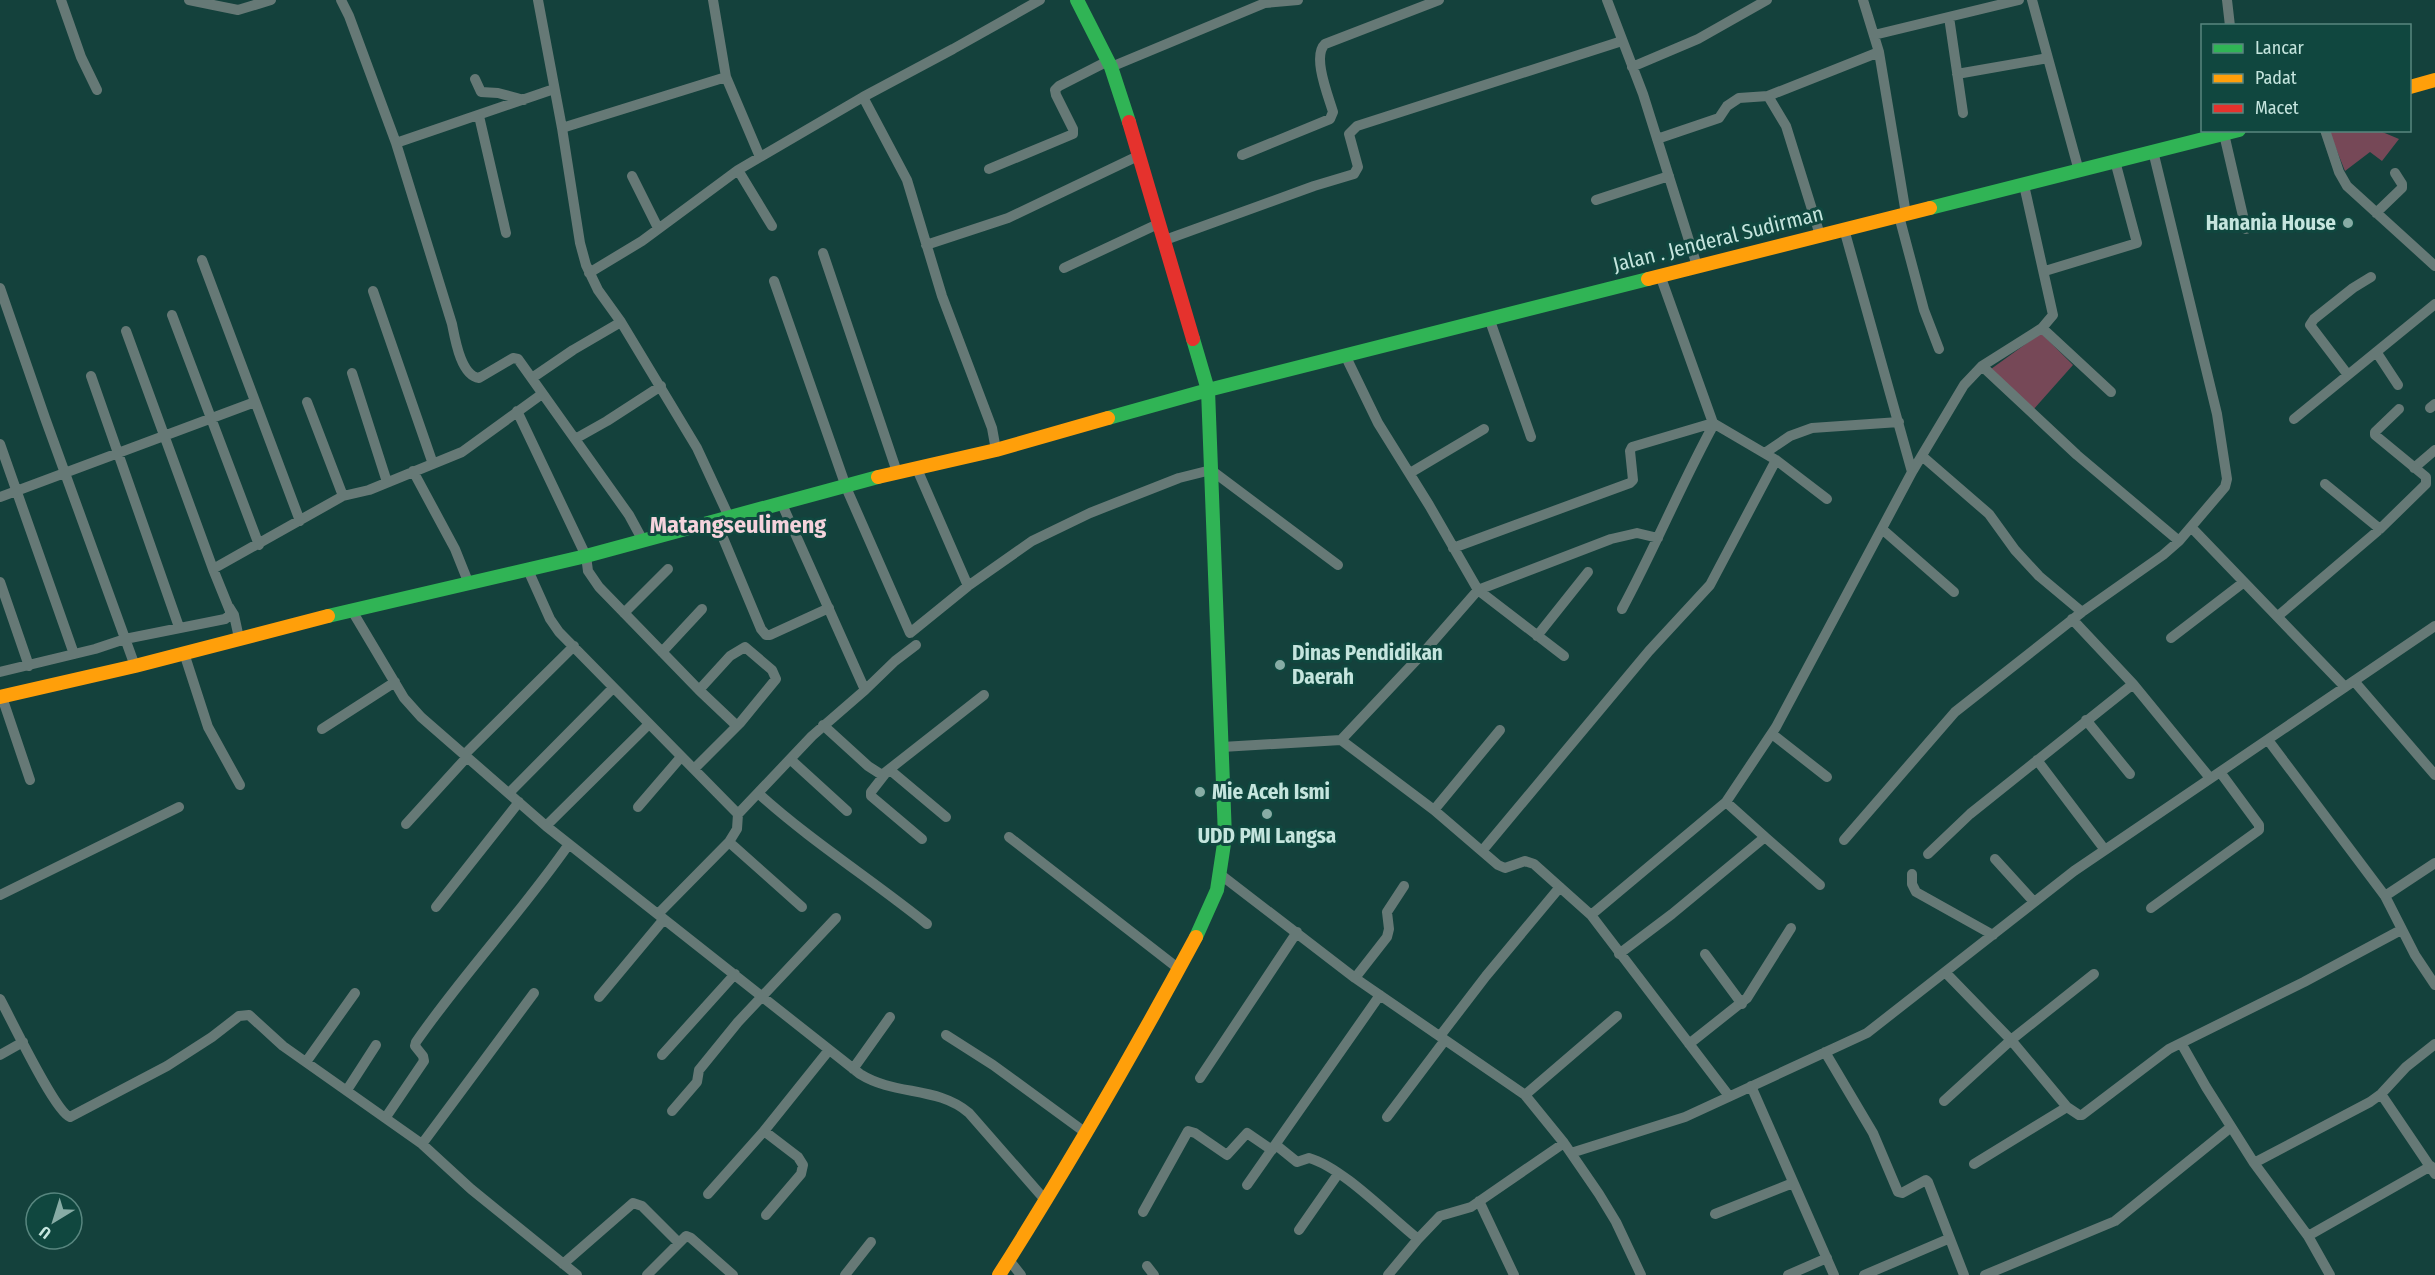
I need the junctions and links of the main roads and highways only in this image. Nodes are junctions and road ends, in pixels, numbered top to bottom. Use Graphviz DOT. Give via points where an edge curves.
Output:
graph roads {
  1 [pos="1077,0"];
  2 [pos="2435,80"];
  3 [pos="2411,86"];
  4 [pos="2232,132"];
  5 [pos="1208,390"];
  6 [pos="1,697"];
  7 [pos="999,1275"];
  1 -- 5 [label="main road" via="1109,64 1140,155"];
  2 -- 3 [label="main road"];
  4 -- 5 [label="main road, Jalan . Jenderal Sudirman"];
  5 -- 6 [label="main road, Jalan . Jenderal Sudirman" via="917,469 896,466 844,478 781,502 586,556 351,609"];
  5 -- 7 [label="main road" via="1225,837 1221,874 1207,915 1179,969"];
}
